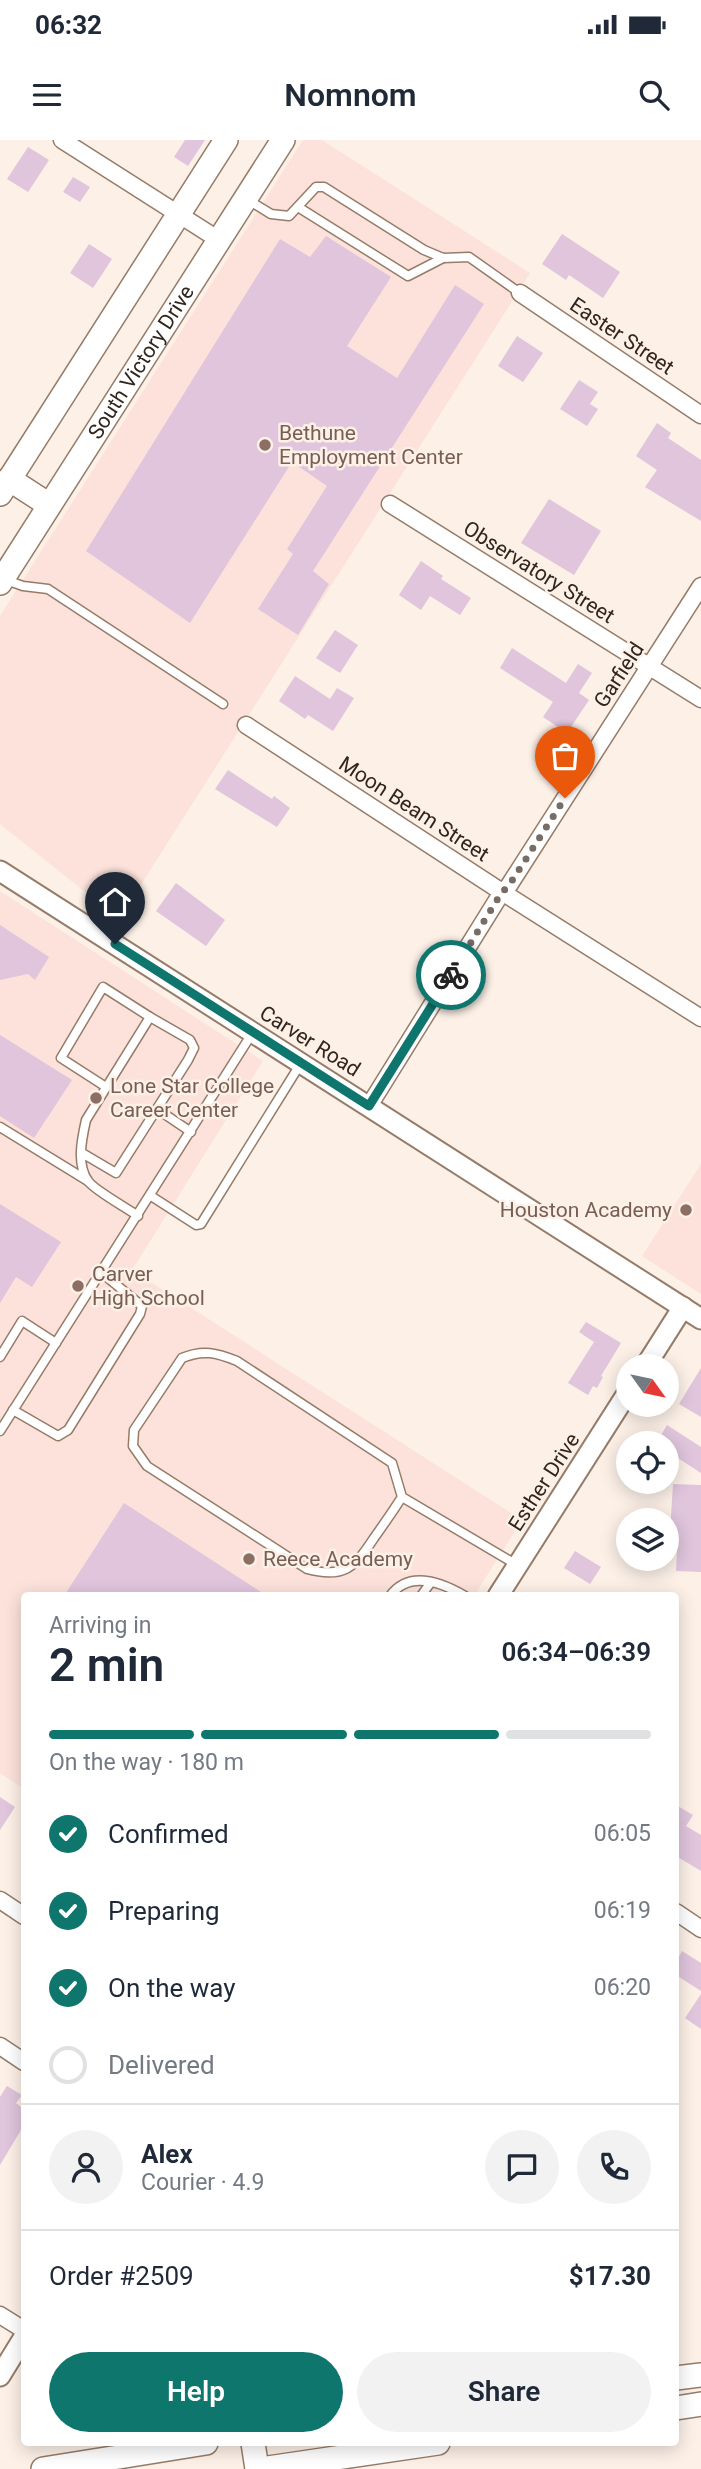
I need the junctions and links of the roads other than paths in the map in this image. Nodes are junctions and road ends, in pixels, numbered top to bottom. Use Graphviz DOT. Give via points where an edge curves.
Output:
graph roads {
  1 [pos="62,140"];
  2 [pos="226,140"];
  3 [pos="283,140"];
  4 [pos="245,199"];
  5 [pos="298,206"];
  6 [pos="178,214"];
  7 [pos="219,240"];
  8 [pos="443,258"];
  9 [pos="520,293"];
  10 [pos="701,415"];
  11 [pos="5,486"];
  12 [pos="390,504"];
  13 [pos="49,505"];
  14 [pos="1,581"];
  15 [pos="701,586"];
  16 [pos="650,666"];
  17 [pos="701,699"];
  18 [pos="223,704"];
  19 [pos="246,724"];
  20 [pos="0,871"];
  21 [pos="502,892"];
  22 [pos="150,1017"];
  23 [pos="701,1018"];
  24 [pos="253,1032"];
  25 [pos="301,1063"];
  26 [pos="106,1087"];
  27 [pos="369,1106"];
  28 [pos="157,1109"];
  29 [pos="0,1126"];
  30 [pos="191,1132"];
  31 [pos="82,1153"];
  32 [pos="88,1181"];
  33 [pos="150,1196"];
  34 [pos="138,1216"];
  35 [pos="102,1273"];
  36 [pos="683,1307"];
  37 [pos="701,1319"];
  38 [pos="56,1343"];
  39 [pos="653,1354"];
  40 [pos="0,1357"];
  41 [pos="13,1410"];
  42 [pos="616,1411"];
  43 [pos="4,1416"];
  44 [pos="0,1431"];
  45 [pos="402,1497"];
  46 [pos="517,1565"];
  47 [pos="431,1582"];
  48 [pos="393,1592"];
  49 [pos="424,1592"];
  50 [pos="458,1592"];
  51 [pos="500,1592"];
  52 [pos="0,1900"];
  53 [pos="21,1914"];
  54 [pos="679,1914"];
  55 [pos="701,1929"];
  56 [pos="0,2046"];
  57 [pos="21,2060"];
  58 [pos="0,2315"];
  59 [pos="21,2328"];
  60 [pos="21,2341"];
  61 [pos="701,2375"];
  62 [pos="0,2376"];
  63 [pos="679,2378"];
  64 [pos="701,2404"];
  65 [pos="679,2408"];
  66 [pos="187,2446"];
  67 [pos="254,2446"];
  68 [pos="417,2446"];
  69 [pos="43,2469"];
  70 [pos="259,2469"];
  1 -- 6 [label="street"];
  2 -- 6 [label="main road"];
  3 -- 4 [label="main road, South Victory Drive"];
  4 -- 5 [label="lane" via="271,214 289,216"];
  4 -- 7 [label="main road, South Victory Drive"];
  5 -- 8 [label="lane" via="408,276"];
  5 -- 8 [label="lane" via="316,187 324,187"];
  6 -- 7 [label="street"];
  6 -- 11 [label="main road"];
  7 -- 13 [label="main road, South Victory Drive"];
  8 -- 9 [label="lane" via="469,257"];
  9 -- 10 [label="street, Easter Street"];
  11 -- 13 [label="main road"];
  12 -- 16 [label="street, Observatory Street"];
  13 -- 14 [label="main road, South Victory Drive"];
  14 -- 18 [label="lane" via="48,589"];
  15 -- 16 [label="street, Garfield"];
  16 -- 17 [label="street, Observatory Street"];
  16 -- 21 [label="street, Garfield"];
  19 -- 21 [label="street, Moon Beam Street"];
  20 -- 24 [label="street, Carver Road"];
  21 -- 23 [label="street, Moon Beam Street"];
  21 -- 27 [label="street, Garfield"];
  22 -- 26 [label="lane"];
  22 -- 26 [label="lane" via="103,987 61,1058"];
  22 -- 28 [label="lane" via="190,1040 194,1048"];
  24 -- 25 [label="street, Carver Road"];
  24 -- 30 [label="lane"];
  25 -- 27 [label="street, Carver Road"];
  25 -- 33 [label="lane" via="201,1224"];
  26 -- 31 [label="lane" via="86,1120"];
  27 -- 36 [label="street, Carver Road"];
  28 -- 30 [label="lane"];
  28 -- 31 [label="lane" via="116,1173"];
  29 -- 32 [label="lane"];
  30 -- 33 [label="lane"];
  31 -- 32 [label="lane"];
  32 -- 34 [label="lane"];
  33 -- 34 [label="lane"];
  34 -- 35 [label="lane"];
  35 -- 38 [label="lane"];
  35 -- 41 [label="lane" via="142,1306 141,1314 68,1430 58,1436"];
  36 -- 37 [label="street, Carver Road"];
  36 -- 39 [label="street"];
  38 -- 40 [label="lane" via="22,1321"];
  38 -- 41 [label="lane"];
  41 -- 43 [label="lane"];
  42 -- 46 [label="street, Esther Drive"];
  43 -- 44 [label="lane"];
  45 -- 45 [label="lane" via="392,1463 237,1361 216,1352 182,1359 134,1430 133,1446 147,1465 307,1569 344,1571 358,1562"];
  45 -- 46 [label="lane"];
  46 -- 51 [label="street, Esther Drive"];
  47 -- 48 [label="lane" via="397,1586"];
  47 -- 49 [label="lane"];
  47 -- 50 [label="lane"];
  52 -- 53 [label="street"];
  54 -- 55 [label="street"];
  56 -- 57 [label="street"];
  58 -- 59 [label="street"];
  60 -- 62 [label="street"];
  61 -- 63 [label="main road"];
  64 -- 65 [label="main road"];
  66 -- 69 [label="main road"];
  67 -- 70 [label="main road"];
  68 -- 70 [label="main road"];
}
